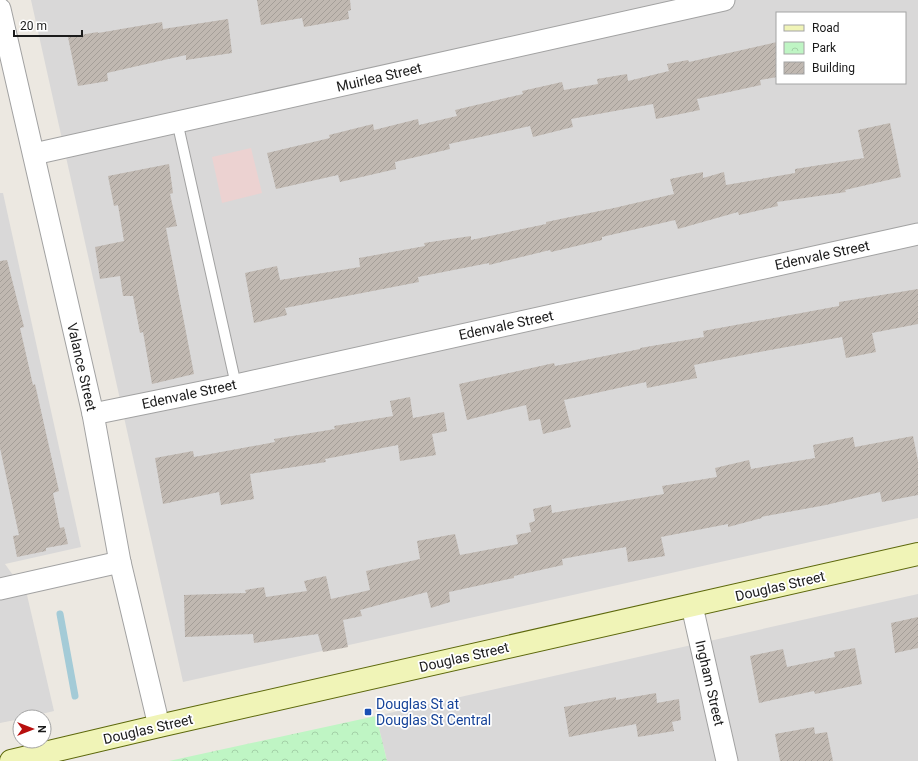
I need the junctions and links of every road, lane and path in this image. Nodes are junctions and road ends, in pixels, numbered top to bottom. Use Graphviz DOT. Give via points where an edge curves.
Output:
graph roads {
  1 [pos="724,0"];
  2 [pos="0,9"];
  3 [pos="177,121"];
  4 [pos="34,154"];
  5 [pos="918,234"];
  6 [pos="236,385"];
  7 [pos="93,414"];
  8 [pos="918,554"];
  9 [pos="120,562"];
  10 [pos="0,589"];
  11 [pos="692,606"];
  12 [pos="159,726"];
  13 [pos="11,761"];
  14 [pos="727,761"];
  1 -- 3 [label="street, Muirlea Street"];
  2 -- 4 [label="street, Valance Street"];
  3 -- 4 [label="street, Muirlea Street"];
  3 -- 6 [label="lane"];
  4 -- 7 [label="street, Valance Street"];
  5 -- 6 [label="street, Edenvale Street"];
  6 -- 7 [label="street, Edenvale Street"];
  7 -- 9 [label="street, Valance Street"];
  8 -- 11 [label="main road, Douglas Street"];
  9 -- 10 [label="street"];
  9 -- 12 [label="street, Valance Street"];
  11 -- 12 [label="main road, Douglas Street"];
  11 -- 14 [label="street, Ingham Street"];
  12 -- 13 [label="main road, Douglas Street"];
}
